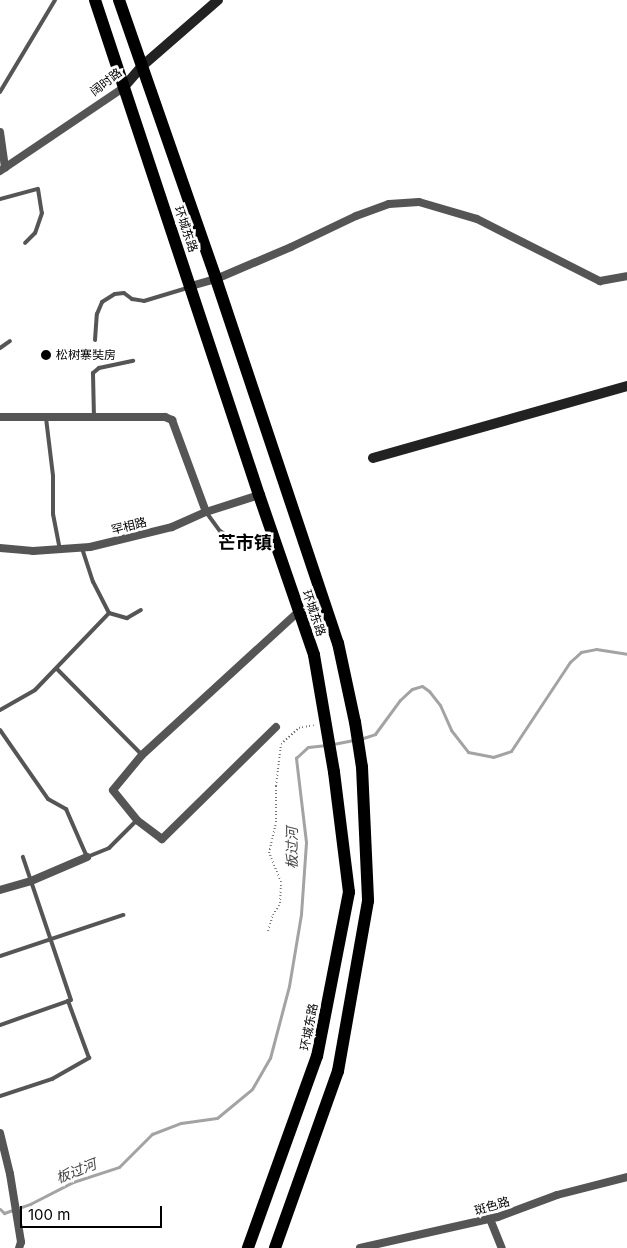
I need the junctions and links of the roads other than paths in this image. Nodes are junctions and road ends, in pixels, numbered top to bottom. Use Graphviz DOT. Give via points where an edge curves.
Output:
graph roads {
  1 [pos="54,0"];
  2 [pos="95,0"];
  3 [pos="119,0"];
  4 [pos="218,0"];
  5 [pos="142,67"];
  6 [pos="123,88"];
  7 [pos="0,92"];
  8 [pos="0,132"];
  9 [pos="3,170"];
  10 [pos="0,199"];
  11 [pos="25,243"];
  12 [pos="627,276"];
  13 [pos="216,279"];
  14 [pos="191,286"];
  15 [pos="95,340"];
  16 [pos="10,341"];
  17 [pos="0,348"];
  18 [pos="133,361"];
  19 [pos="627,386"];
  20 [pos="0,417"];
  21 [pos="46,418"];
  22 [pos="94,418"];
  23 [pos="374,458"];
  24 [pos="259,495"];
  25 [pos="206,512"];
  26 [pos="234,540"];
  27 [pos="0,548"];
  28 [pos="82,548"];
  29 [pos="60,549"];
  30 [pos="141,610"];
  31 [pos="299,611"];
  32 [pos="109,613"];
  33 [pos="57,668"];
  34 [pos="0,710"];
  35 [pos="276,728"];
  36 [pos="0,730"];
  37 [pos="142,755"];
  38 [pos="137,820"];
  39 [pos="23,857"];
  40 [pos="87,857"];
  41 [pos="31,881"];
  42 [pos="0,890"];
  43 [pos="123,916"];
  44 [pos="51,939"];
  45 [pos="0,956"];
  46 [pos="68,1001"];
  47 [pos="0,1025"];
  48 [pos="0,1096"];
  49 [pos="0,1132"];
  50 [pos="627,1177"];
  51 [pos="490,1219"];
  52 [pos="19,1248"];
  53 [pos="248,1248"];
  54 [pos="275,1248"];
  55 [pos="360,1248"];
  56 [pos="502,1248"];
  1 -- 7 [label="lane"];
  2 -- 6 [label="main road, 环城东路"];
  3 -- 5 [label="main road, 环城东路"];
  4 -- 5 [label="street, 阔时路"];
  5 -- 6 [label="street, 阔时路"];
  5 -- 13 [label="main road, 环城东路"];
  6 -- 9 [label="street, 阔时路"];
  6 -- 14 [label="main road, 环城东路"];
  8 -- 9 [label="street"];
  10 -- 11 [label="lane" via="38,189 42,213 35,233"];
  12 -- 13 [label="street" via="600,281 477,219 419,202 389,204 356,216"];
  13 -- 14 [label="street"];
  13 -- 54 [label="main road, 环城东路" via="338,643 362,766 368,902 338,1071"];
  14 -- 15 [label="lane" via="144,301 132,299 124,293 115,294 102,302"];
  14 -- 24 [label="main road, 环城东路"];
  16 -- 17 [label="lane"];
  18 -- 22 [label="lane" via="98,368 93,373"];
  19 -- 23 [label="street"];
  20 -- 21 [label="street"];
  21 -- 22 [label="street"];
  21 -- 29 [label="lane" via="53,476 53,514"];
  22 -- 25 [label="street" via="172,420"];
  24 -- 25 [label="street, 罕相路"];
  24 -- 31 [label="main road, 环城东路"];
  25 -- 26 [label="lane" via="220,531"];
  25 -- 28 [label="street, 罕相路" via="172,527"];
  27 -- 29 [label="street, 罕相路"];
  28 -- 29 [label="street, 罕相路"];
  28 -- 32 [label="lane"];
  30 -- 32 [label="lane" via="127,618"];
  31 -- 37 [label="street"];
  31 -- 53 [label="main road, 环城东路" via="314,655 327,724 349,892 317,1056"];
  32 -- 33 [label="lane"];
  33 -- 34 [label="lane" via="35,690"];
  33 -- 37 [label="lane"];
  35 -- 38 [label="street" via="162,839"];
  36 -- 40 [label="lane" via="48,799 66,809"];
  37 -- 38 [label="street" via="113,790"];
  38 -- 40 [label="lane" via="109,848"];
  39 -- 41 [label="lane"];
  40 -- 41 [label="street"];
  41 -- 42 [label="street"];
  41 -- 44 [label="lane"];
  43 -- 44 [label="lane"];
  44 -- 45 [label="lane"];
  44 -- 46 [label="lane" via="71,1000"];
  46 -- 47 [label="lane"];
  46 -- 48 [label="lane" via="89,1058 52,1079"];
  49 -- 52 [label="street" via="14,1197 21,1242"];
  50 -- 51 [label="street, 斑色路" via="557,1195"];
  51 -- 55 [label="street, 斑色路"];
  51 -- 56 [label="street"];
}
